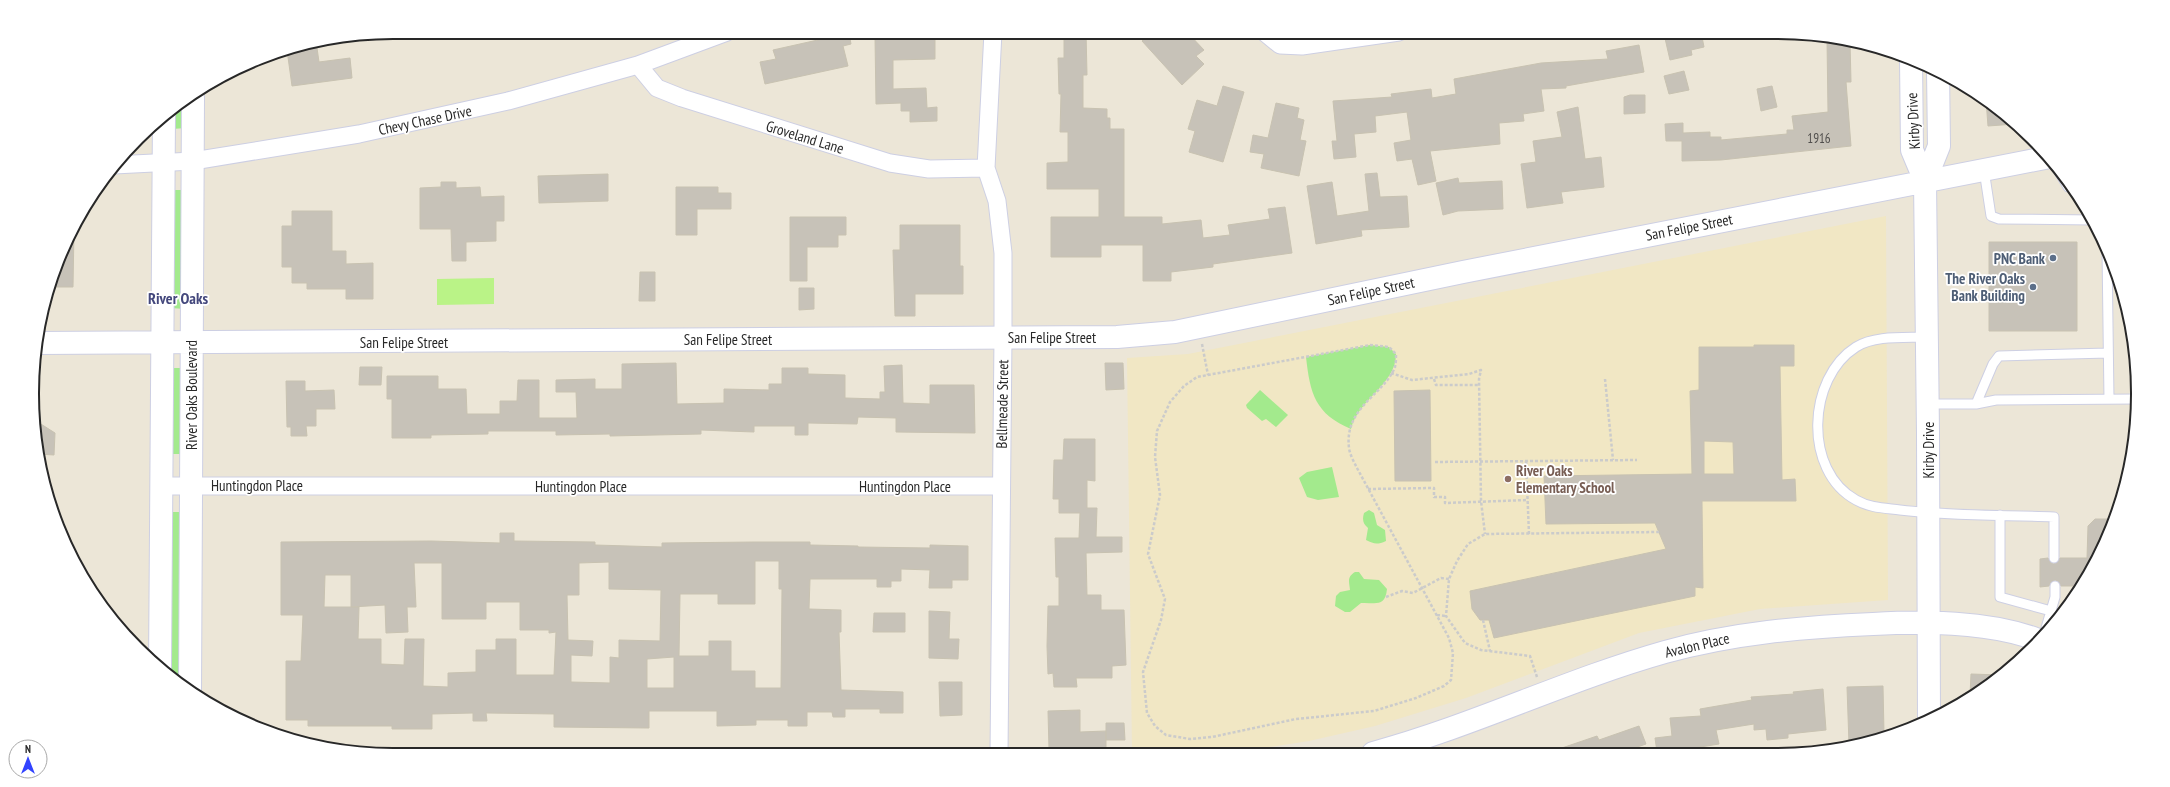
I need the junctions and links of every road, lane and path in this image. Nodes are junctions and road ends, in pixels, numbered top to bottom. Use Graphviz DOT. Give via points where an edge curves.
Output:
graph roads {
  1 [pos="709,39"];
  2 [pos="993,39"];
  3 [pos="1273,39"];
  4 [pos="1350,39"];
  5 [pos="638,66"];
  6 [pos="1911,66"];
  7 [pos="1938,78"];
  8 [pos="193,102"];
  9 [pos="164,124"];
  10 [pos="2042,159"];
  11 [pos="193,161"];
  12 [pos="164,163"];
  13 [pos="123,165"];
  14 [pos="986,168"];
  15 [pos="1984,170"];
  16 [pos="1925,181"];
  17 [pos="2086,220"];
  18 [pos="2107,267"];
  19 [pos="1004,337"];
  20 [pos="1927,337"];
  21 [pos="43,343"];
  22 [pos="162,343"];
  23 [pos="192,343"];
  24 [pos="2108,353"];
  25 [pos="1206,363"];
  26 [pos="1391,373"];
  27 [pos="1208,375"];
  28 [pos="1434,378"];
  29 [pos="1605,379"];
  30 [pos="1480,384"];
  31 [pos="2108,399"];
  32 [pos="2131,399"];
  33 [pos="1928,404"];
  34 [pos="1976,404"];
  35 [pos="1612,460"];
  36 [pos="1637,460"];
  37 [pos="1481,461"];
  38 [pos="1526,461"];
  39 [pos="1435,462"];
  40 [pos="191,485"];
  41 [pos="161,486"];
  42 [pos="1001,486"];
  43 [pos="1368,489"];
  44 [pos="1528,500"];
  45 [pos="1481,502"];
  46 [pos="1928,514"];
  47 [pos="2000,515"];
  48 [pos="1659,532"];
  49 [pos="1485,534"];
  50 [pos="1529,534"];
  51 [pos="2054,558"];
  52 [pos="1449,579"];
  53 [pos="2055,586"];
  54 [pos="1422,590"];
  55 [pos="1386,596"];
  56 [pos="2051,611"];
  57 [pos="1436,615"];
  58 [pos="1446,616"];
  59 [pos="1483,620"];
  60 [pos="2048,621"];
  61 [pos="1927,622"];
  62 [pos="2032,638"];
  63 [pos="1490,651"];
  64 [pos="160,660"];
  65 [pos="1532,662"];
  66 [pos="190,683"];
  67 [pos="1929,713"];
  68 [pos="999,748"];
  69 [pos="1390,748"];
  1 -- 5 [label="street, Chevy Chase Drive"];
  2 -- 14 [label="street, Bellmeade Street"];
  3 -- 4 [label="street" via="1280,45 1302,46"];
  5 -- 11 [label="street, Chevy Chase Drive" via="508,102 359,134"];
  5 -- 14 [label="street, Groveland Lane" via="656,88 890,163 928,169"];
  6 -- 16 [label="main road, Kirby Drive" via="1912,150"];
  7 -- 16 [label="main road, Kirby Drive" via="1939,146"];
  8 -- 11 [label="main road, River Oaks Boulevard"];
  9 -- 12 [label="main road, River Oaks Boulevard"];
  10 -- 15 [label="main road, San Felipe Street"];
  11 -- 12 [label="street, Chevy Chase Drive"];
  11 -- 23 [label="main road, River Oaks Boulevard"];
  12 -- 13 [label="street, Chevy Chase Drive"];
  12 -- 22 [label="main road, River Oaks Boulevard"];
  14 -- 19 [label="street, Bellmeade Street" via="997,201 1003,253"];
  15 -- 16 [label="main road, San Felipe Street"];
  15 -- 17 [label="lane" via="1991,216 1999,219"];
  16 -- 19 [label="main road, San Felipe Street" via="1470,270 1175,332 1117,337"];
  16 -- 20 [label="main road, Kirby Drive"];
  18 -- 24 [label="lane"];
  19 -- 23 [label="main road, San Felipe Street"];
  19 -- 42 [label="street, Bellmeade Street"];
  20 -- 33 [label="main road, Kirby Drive"];
  20 -- 46 [label="lane" via="1874,340 1856,347 1847,354 1828,377 1818,423 1819,446 1826,469 1837,485 1855,500 1872,508"];
  21 -- 22 [label="main road, San Felipe Street"];
  22 -- 23 [label="main road, San Felipe Street"];
  22 -- 41 [label="main road, River Oaks Boulevard"];
  23 -- 40 [label="main road, River Oaks Boulevard"];
  24 -- 31 [label="lane"];
  24 -- 34 [label="lane" via="1999,356 1992,364"];
  25 -- 27 [label="path"];
  26 -- 27 [label="path" via="1396,366 1396,354 1390,347 1370,345"];
  26 -- 28 [label="path" via="1412,380"];
  26 -- 43 [label="path" via="1363,405 1354,420 1350,436 1349,448"];
  27 -- 57 [label="path" via="1197,377 1184,386 1170,402 1157,431 1155,457 1160,495 1148,554 1165,599 1161,620 1143,672 1147,713 1155,726 1166,735 1190,739 1212,737 1296,719 1374,711 1416,698 1444,686 1450,680 1453,653 1449,638"];
  28 -- 30 [label="path" via="1436,384"];
  28 -- 30 [label="path" via="1481,370"];
  29 -- 35 [label="path"];
  30 -- 37 [label="path"];
  31 -- 32 [label="lane"];
  31 -- 34 [label="lane" via="1996,400"];
  33 -- 34 [label="lane"];
  33 -- 46 [label="main road, Kirby Drive"];
  35 -- 36 [label="path"];
  35 -- 38 [label="path"];
  37 -- 38 [label="path"];
  37 -- 39 [label="path"];
  37 -- 45 [label="path"];
  38 -- 44 [label="path"];
  40 -- 41 [label="street, Huntingdon Place"];
  40 -- 42 [label="street, Huntingdon Place"];
  40 -- 66 [label="main road, River Oaks Boulevard"];
  41 -- 64 [label="main road, River Oaks Boulevard"];
  42 -- 68 [label="street, Bellmeade Street"];
  43 -- 45 [label="path" via="1434,488 1434,497 1445,497 1445,503"];
  43 -- 54 [label="path"];
  44 -- 45 [label="path"];
  44 -- 50 [label="path"];
  45 -- 49 [label="path"];
  46 -- 47 [label="lane"];
  46 -- 61 [label="main road, Kirby Drive"];
  47 -- 51 [label="lane" via="2054,517"];
  47 -- 56 [label="lane" via="2000,597"];
  48 -- 50 [label="path"];
  49 -- 50 [label="path"];
  49 -- 52 [label="path" via="1468,544"];
  52 -- 54 [label="path" via="1441,578"];
  52 -- 58 [label="path"];
  53 -- 56 [label="lane"];
  54 -- 55 [label="path" via="1413,593 1402,591"];
  54 -- 57 [label="path"];
  56 -- 60 [label="lane"];
  57 -- 58 [label="path"];
  58 -- 63 [label="path" via="1465,643"];
  59 -- 63 [label="path"];
  61 -- 62 [label="main road, Avalon Place" via="1961,624"];
  61 -- 67 [label="main road, Kirby Drive"];
  61 -- 69 [label="main road, Avalon Place" via="1788,628 1667,651 1610,669 1459,727"];
  63 -- 65 [label="path" via="1530,656"];
}
